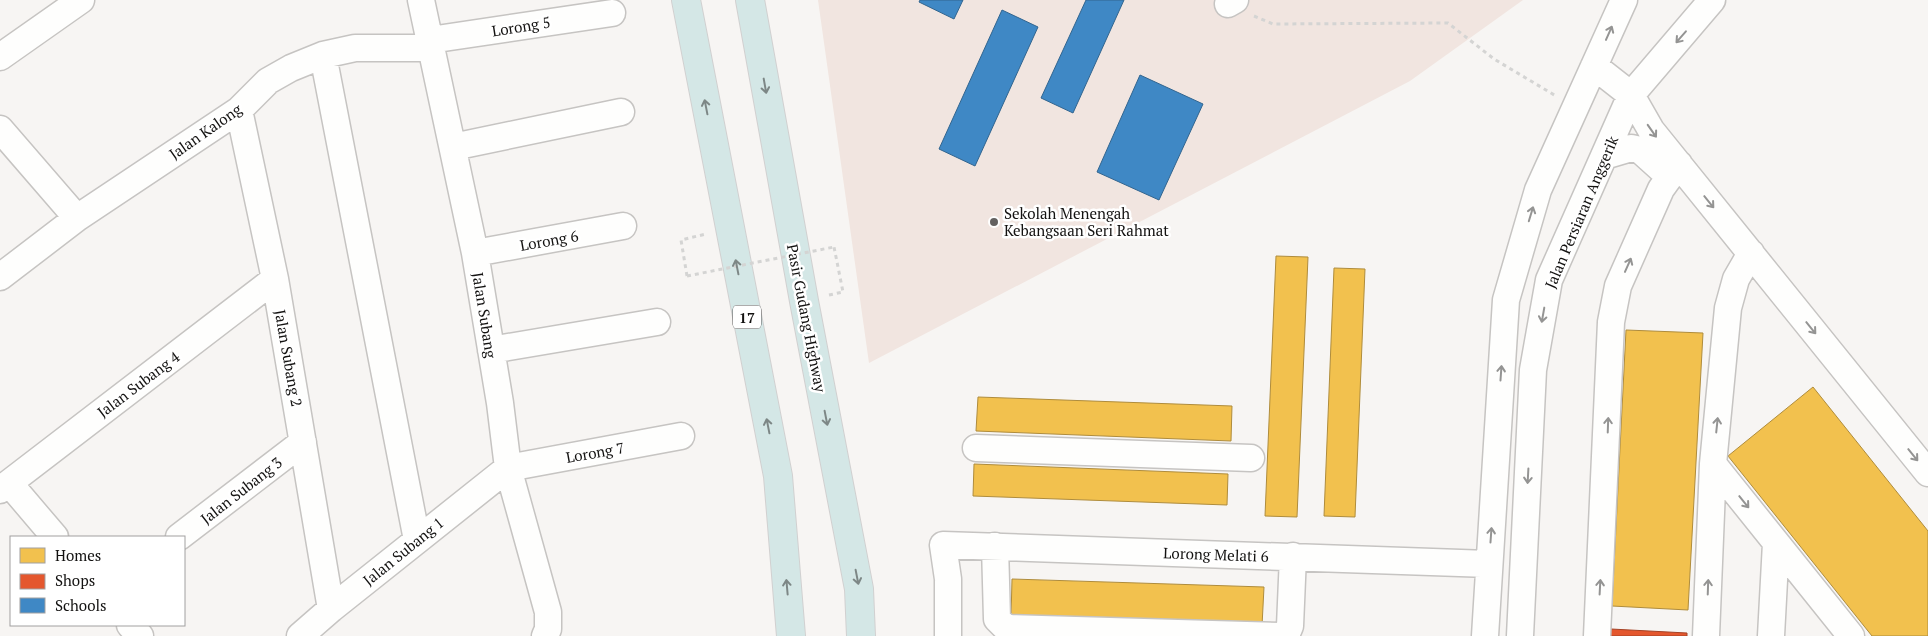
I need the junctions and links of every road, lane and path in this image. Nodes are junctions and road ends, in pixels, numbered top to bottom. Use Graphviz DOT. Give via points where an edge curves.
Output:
graph roads {
  1 [pos="81,0"];
  2 [pos="421,0"];
  3 [pos="686,0"];
  4 [pos="750,0"];
  5 [pos="1624,0"];
  6 [pos="1712,0"];
  7 [pos="1232,2"];
  8 [pos="612,13"];
  9 [pos="431,44"];
  10 [pos="323,54"];
  11 [pos="0,57"];
  12 [pos="1594,66"];
  13 [pos="1631,95"];
  14 [pos="1576,108"];
  15 [pos="239,110"];
  16 [pos="621,112"];
  17 [pos="0,129"];
  18 [pos="453,147"];
  19 [pos="1604,156"];
  20 [pos="1674,171"];
  21 [pos="77,218"];
  22 [pos="623,226"];
  23 [pos="681,240"];
  24 [pos="475,253"];
  25 [pos="1751,253"];
  26 [pos="0,277"];
  27 [pos="275,279"];
  28 [pos="844,292"];
  29 [pos="657,322"];
  30 [pos="491,350"];
  31 [pos="681,436"];
  32 [pos="303,442"];
  33 [pos="976,448"];
  34 [pos="1251,458"];
  35 [pos="1713,464"];
  36 [pos="508,468"];
  37 [pos="1928,473"];
  38 [pos="4,486"];
  39 [pos="54,536"];
  40 [pos="180,536"];
  41 [pos="417,540"];
  42 [pos="1776,543"];
  43 [pos="994,546"];
  44 [pos="1293,556"];
  45 [pos="1489,564"];
  46 [pos="331,609"];
  47 [pos="131,626"];
  48 [pos="546,632"];
  49 [pos="140,636"];
  50 [pos="300,636"];
  51 [pos="791,636"];
  52 [pos="862,636"];
  53 [pos="948,636"];
  54 [pos="1485,636"];
  55 [pos="1520,636"];
  56 [pos="1597,636"];
  57 [pos="1706,636"];
  58 [pos="1770,636"];
  59 [pos="1851,636"];
  1 -- 11 [label="street"];
  2 -- 9 [label="street, Jalan Subang"];
  51 -- 3 [label="highway, 17, one-way" via="778,476"];
  4 -- 52 [label="highway, Pasir Gudang Highway, one-way" via="805,311 859,589"];
  12 -- 5 [label="street, one-way"];
  6 -- 13 [label="street, Jalan Persiaran Anggerik, one-way"];
  7 -- 14 [label="path" via="1273,24 1448,23 1494,59"];
  8 -- 9 [label="street, Lorong 5"];
  9 -- 10 [label="street, Jalan Kalong" via="355,48"];
  9 -- 18 [label="street, Jalan Subang"];
  10 -- 15 [label="street, Jalan Kalong" via="268,81"];
  10 -- 41 [label="street"];
  12 -- 13 [label="street"];
  12 -- 14 [label="street"];
  13 -- 19 [label="street, Jalan Persiaran Anggerik"];
  13 -- 20 [label="street, one-way"];
  45 -- 14 [label="street, one-way" via="1506,300 1538,190"];
  15 -- 21 [label="street, Jalan Kalong"];
  15 -- 27 [label="street, Jalan Subang 2"];
  16 -- 18 [label="street"];
  17 -- 21 [label="street"];
  18 -- 24 [label="street, Jalan Subang"];
  19 -- 20 [label="street" via="1630,148 1640,150"];
  19 -- 55 [label="street, Jalan Persiaran Anggerik, one-way" via="1549,280 1536,352"];
  20 -- 25 [label="street, one-way"];
  56 -- 20 [label="street, one-way" via="1611,322 1618,286 1661,189"];
  21 -- 26 [label="street, Jalan Kalong"];
  22 -- 24 [label="street, Lorong 6"];
  23 -- 28 [label="path, bridge" via="687,276 834,247"];
  24 -- 30 [label="street, Jalan Subang"];
  35 -- 25 [label="street, one-way" via="1728,308 1736,279"];
  25 -- 37 [label="street, one-way"];
  27 -- 32 [label="street, Jalan Subang 2"];
  27 -- 38 [label="street, Jalan Subang 4"];
  29 -- 30 [label="street"];
  30 -- 36 [label="street, Jalan Subang"];
  31 -- 36 [label="street, Lorong 7"];
  32 -- 40 [label="street, Jalan Subang 3"];
  32 -- 46 [label="street, Jalan Subang 2"];
  33 -- 34 [label="street"];
  35 -- 42 [label="street, one-way"];
  57 -- 35 [label="street, one-way"];
  36 -- 41 [label="street, Jalan Subang 1"];
  36 -- 48 [label="street, Jalan Subang" via="548,612"];
  38 -- 39 [label="street"];
  41 -- 46 [label="street, Jalan Subang 1"];
  42 -- 58 [label="street"];
  42 -- 59 [label="street"];
  43 -- 44 [label="street, Lorong Melati 6"];
  43 -- 44 [label="street" via="997,619 1011,628 1280,636 1287,633 1290,626"];
  43 -- 53 [label="street, Lorong Melati 6" via="943,545 948,579"];
  44 -- 45 [label="street, Lorong Melati 6"];
  45 -- 54 [label="street"];
  46 -- 50 [label="street, Jalan Subang 1"];
  47 -- 49 [label="street"];
}
